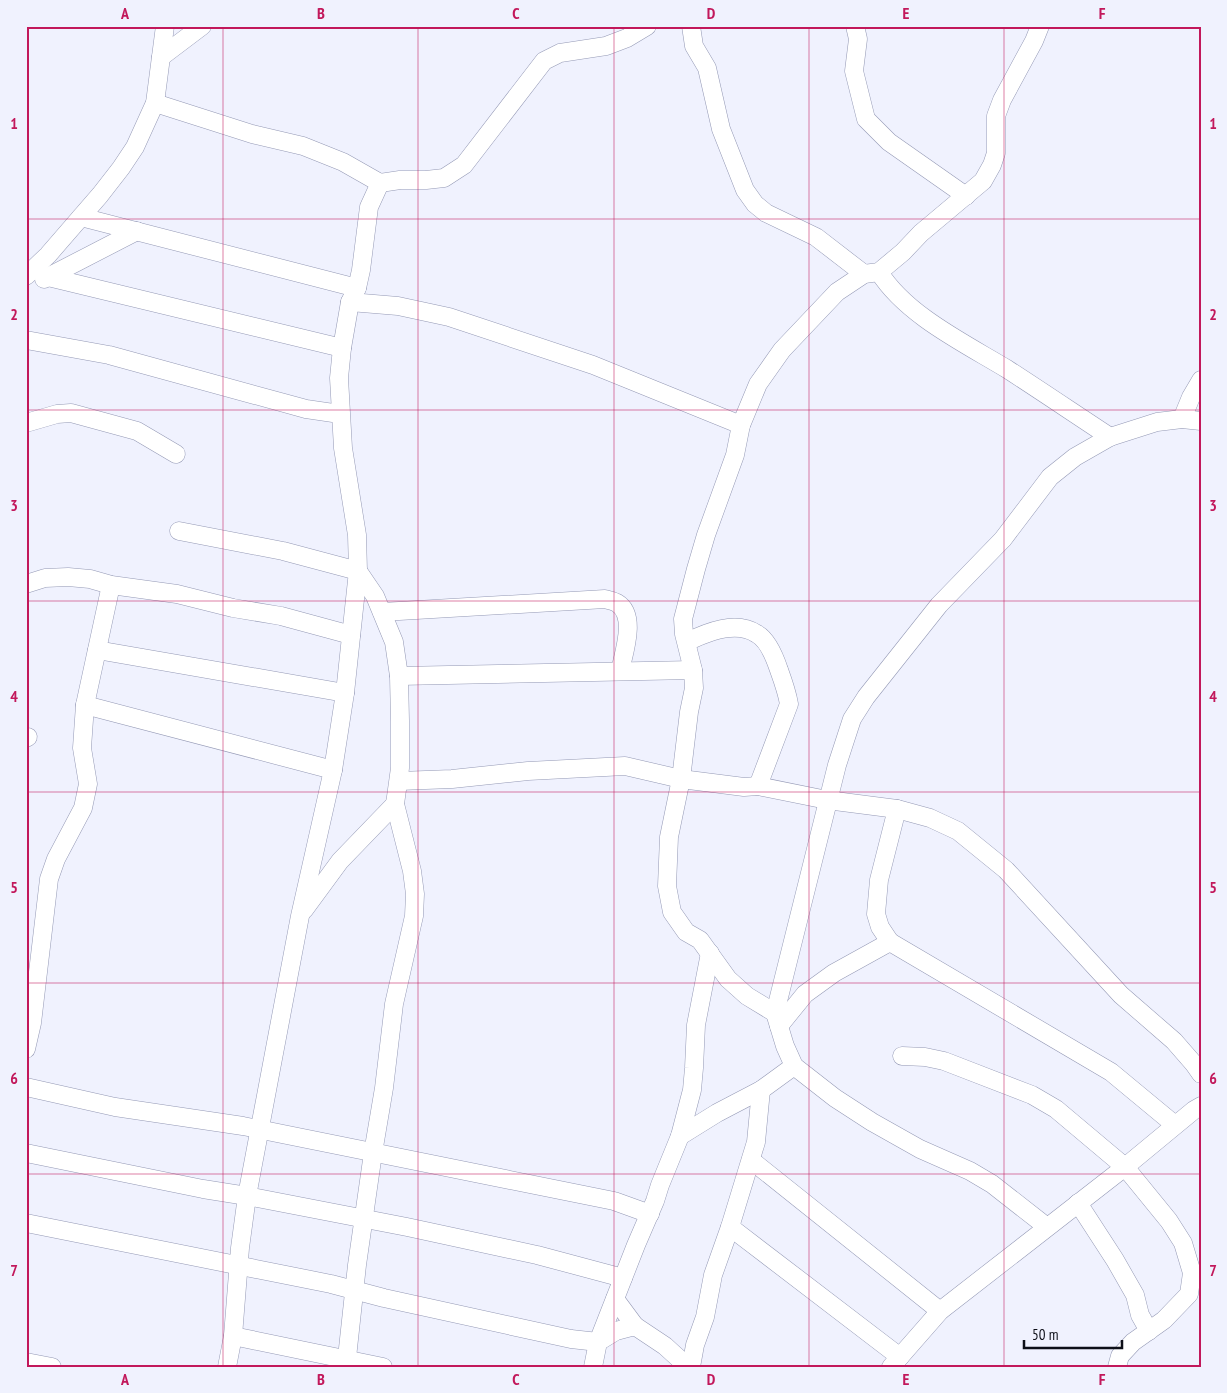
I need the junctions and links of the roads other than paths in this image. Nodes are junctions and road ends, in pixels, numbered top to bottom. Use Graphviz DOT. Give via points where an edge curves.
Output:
graph roads {
  1 [pos="165,26"];
  2 [pos="202,26"];
  3 [pos="646,26"];
  4 [pos="691,26"];
  5 [pos="855,26"];
  6 [pos="1040,26"];
  7 [pos="161,57"];
  8 [pos="155,103"];
  9 [pos="380,184"];
  10 [pos="966,196"];
  11 [pos="81,217"];
  12 [pos="137,231"];
  13 [pos="872,273"];
  14 [pos="26,276"];
  15 [pos="48,276"];
  16 [pos="26,288"];
  17 [pos="354,295"];
  18 [pos="26,340"];
  19 [pos="342,348"];
  20 [pos="1201,380"];
  21 [pos="340,414"];
  22 [pos="1182,419"];
  23 [pos="1201,421"];
  24 [pos="26,423"];
  25 [pos="741,425"];
  26 [pos="1110,437"];
  27 [pos="176,454"];
  28 [pos="179,531"];
  29 [pos="358,571"];
  30 [pos="26,584"];
  31 [pos="111,585"];
  32 [pos="382,612"];
  33 [pos="351,635"];
  34 [pos="687,642"];
  35 [pos="97,650"];
  36 [pos="693,670"];
  37 [pos="620,671"];
  38 [pos="399,676"];
  39 [pos="345,693"];
  40 [pos="85,705"];
  41 [pos="333,770"];
  42 [pos="681,779"];
  43 [pos="399,781"];
  44 [pos="758,786"];
  45 [pos="827,800"];
  46 [pos="394,804"];
  47 [pos="897,809"];
  48 [pos="300,916"];
  49 [pos="890,942"];
  50 [pos="710,953"];
  51 [pos="777,1020"];
  52 [pos="29,1023"];
  53 [pos="26,1049"];
  54 [pos="902,1056"];
  55 [pos="794,1066"];
  56 [pos="1201,1074"];
  57 [pos="26,1087"];
  58 [pos="761,1090"];
  59 [pos="1201,1106"];
  60 [pos="1175,1125"];
  61 [pos="259,1130"];
  62 [pos="680,1136"];
  63 [pos="26,1153"];
  64 [pos="373,1153"];
  65 [pos="751,1160"];
  66 [pos="1125,1167"];
  67 [pos="247,1196"];
  68 [pos="1078,1204"];
  69 [pos="650,1214"];
  70 [pos="364,1219"];
  71 [pos="26,1223"];
  72 [pos="1047,1227"];
  73 [pos="730,1228"];
  74 [pos="239,1266"];
  75 [pos="623,1278"];
  76 [pos="354,1290"];
  77 [pos="615,1299"];
  78 [pos="940,1311"];
  79 [pos="635,1326"];
  80 [pos="1148,1331"];
  81 [pos="233,1336"];
  82 [pos="598,1342"];
  83 [pos="26,1362"];
  84 [pos="895,1362"];
  85 [pos="347,1363"];
  86 [pos="52,1367"];
  87 [pos="227,1367"];
  88 [pos="384,1367"];
  89 [pos="593,1367"];
  90 [pos="689,1367"];
  91 [pos="1117,1367"];
  1 -- 7 [label="street"];
  2 -- 7 [label="street"];
  3 -- 9 [label="street" via="606,46 560,52 544,61 464,165 444,178"];
  4 -- 13 [label="street" via="694,46 707,68 721,129 745,190 755,204 766,213 816,237"];
  5 -- 10 [label="street" via="858,39 854,71 866,119 889,142"];
  6 -- 10 [label="street" via="996,116 996,153 992,165 983,181"];
  7 -- 8 [label="street"];
  8 -- 9 [label="street" via="252,134 303,146 343,162"];
  8 -- 11 [label="street" via="121,168"];
  9 -- 17 [label="street" via="370,207"];
  10 -- 13 [label="street" via="903,252"];
  11 -- 12 [label="street"];
  11 -- 14 [label="street"];
  12 -- 15 [label="street"];
  12 -- 17 [label="street"];
  13 -- 25 [label="street" via="838,292 782,350 758,384"];
  13 -- 26 [label="street" via="932,322"];
  15 -- 16 [label="street"];
  15 -- 19 [label="street"];
  17 -- 19 [label="street"];
  17 -- 25 [label="street" via="449,317 593,365"];
  18 -- 21 [label="street" via="108,355 306,409"];
  19 -- 21 [label="street"];
  20 -- 22 [label="street"];
  21 -- 29 [label="street" via="357,534"];
  22 -- 23 [label="street"];
  22 -- 26 [label="street" via="1157,422"];
  24 -- 27 [label="street" via="71,413 137,431"];
  25 -- 34 [label="street" via="683,619"];
  26 -- 45 [label="street" via="1075,457 1050,478 1003,539 938,606 901,652 852,720"];
  28 -- 29 [label="street" via="283,550"];
  29 -- 32 [label="street"];
  29 -- 33 [label="street"];
  30 -- 31 [label="street" via="45,578 68,577"];
  31 -- 33 [label="street" via="177,594"];
  31 -- 35 [label="street"];
  32 -- 37 [label="street" via="605,600 616,603 626,612 628,624"];
  32 -- 38 [label="street" via="394,642"];
  33 -- 39 [label="street"];
  34 -- 36 [label="street"];
  34 -- 44 [label="street" via="705,633 742,628 758,634 776,662 789,704"];
  35 -- 39 [label="street"];
  35 -- 40 [label="street"];
  36 -- 37 [label="street"];
  36 -- 42 [label="street" via="694,688"];
  37 -- 38 [label="street"];
  38 -- 43 [label="street"];
  39 -- 41 [label="street"];
  40 -- 41 [label="street"];
  40 -- 52 [label="street" via="82,748 88,784 82,808 49,879"];
  41 -- 48 [label="street"];
  42 -- 43 [label="street" via="625,766"];
  42 -- 44 [label="street"];
  42 -- 50 [label="street" via="668,837 667,886 672,912 678,923 700,940"];
  43 -- 46 [label="street"];
  44 -- 45 [label="street"];
  45 -- 47 [label="street"];
  45 -- 51 [label="street"];
  46 -- 48 [label="street" via="340,861"];
  46 -- 64 [label="street" via="412,871 414,916 394,1004"];
  47 -- 49 [label="street" via="879,880 876,914"];
  47 -- 56 [label="street" via="930,818 958,831 1006,870 1121,995 1174,1041"];
  48 -- 61 [label="street"];
  49 -- 51 [label="street" via="834,973"];
  49 -- 60 [label="street" via="1111,1072"];
  50 -- 51 [label="street" via="728,979"];
  50 -- 62 [label="street" via="696,1025 692,1090"];
  51 -- 55 [label="street"];
  52 -- 53 [label="street"];
  54 -- 66 [label="street" via="944,1061 1032,1096 1056,1109"];
  55 -- 58 [label="street"];
  55 -- 72 [label="street" via="872,1122 992,1184"];
  57 -- 61 [label="street" via="115,1107"];
  58 -- 62 [label="street"];
  58 -- 65 [label="street"];
  59 -- 60 [label="street"];
  60 -- 66 [label="street"];
  61 -- 64 [label="street"];
  61 -- 67 [label="street"];
  62 -- 69 [label="street"];
  63 -- 67 [label="street"];
  64 -- 69 [label="street" via="614,1201"];
  64 -- 70 [label="street"];
  65 -- 73 [label="street"];
  65 -- 78 [label="street"];
  66 -- 68 [label="street"];
  66 -- 80 [label="street" via="1169,1221 1182,1243 1192,1273 1189,1294 1164,1320"];
  67 -- 70 [label="street"];
  67 -- 74 [label="street"];
  68 -- 72 [label="street"];
  68 -- 80 [label="street" via="1136,1295 1140,1315"];
  69 -- 75 [label="street"];
  70 -- 75 [label="street" via="537,1255"];
  70 -- 76 [label="street"];
  71 -- 74 [label="street"];
  72 -- 78 [label="street"];
  73 -- 84 [label="street"];
  73 -- 90 [label="street" via="713,1274 705,1317"];
  74 -- 76 [label="street"];
  74 -- 81 [label="street"];
  75 -- 77 [label="street"];
  76 -- 82 [label="street" via="561,1337"];
  76 -- 85 [label="street"];
  77 -- 79 [label="street"];
  77 -- 82 [label="street"];
  78 -- 84 [label="street"];
  79 -- 82 [label="street" via="616,1331"];
  79 -- 90 [label="street" via="666,1346"];
  80 -- 91 [label="street" via="1120,1356"];
  81 -- 85 [label="street"];
  81 -- 87 [label="street"];
  82 -- 89 [label="street"];
  83 -- 86 [label="street"];
  85 -- 88 [label="street"];
}
